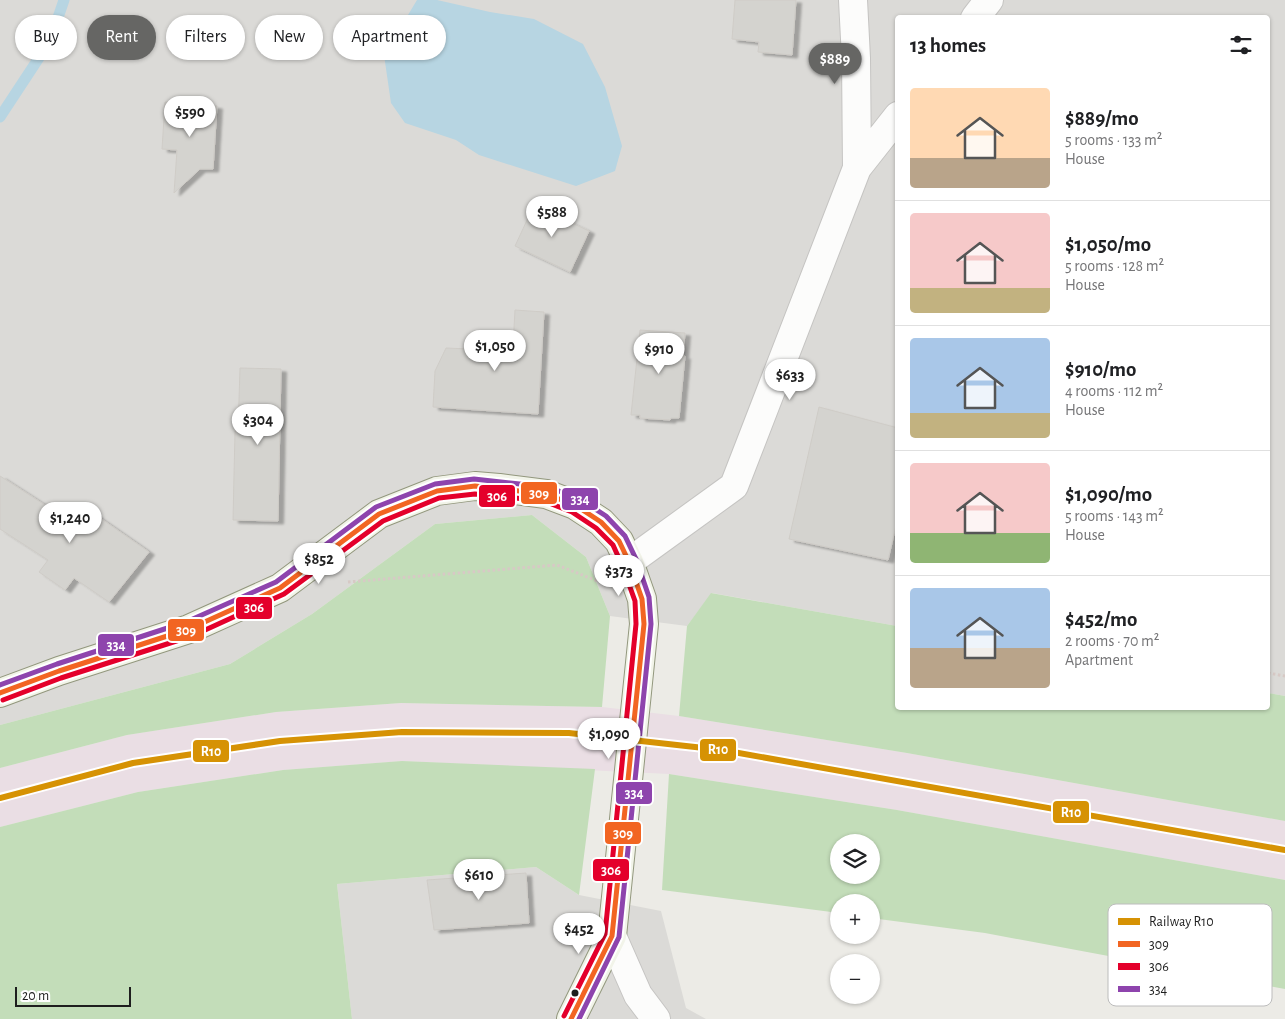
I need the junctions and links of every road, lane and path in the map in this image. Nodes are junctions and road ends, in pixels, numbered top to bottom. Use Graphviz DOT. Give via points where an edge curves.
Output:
graph roads {
  1 [pos="853,0"];
  2 [pos="989,0"];
  3 [pos="978,15"];
  4 [pos="895,120"];
  5 [pos="856,168"];
  6 [pos="629,562"];
  7 [pos="339,583"];
  8 [pos="643,611"];
  9 [pos="1270,672"];
  10 [pos="1285,676"];
  11 [pos="0,693"];
  12 [pos="612,936"];
  13 [pos="571,1019"];
  14 [pos="656,1019"];
  1 -- 5 [label="street"];
  2 -- 3 [label="street"];
  4 -- 5 [label="street"];
  5 -- 6 [label="street" via="734,486"];
  6 -- 8 [label="street"];
  6 -- 11 [label="street" via="618,541 601,522 546,494 475,486 437,490 379,514 280,588 189,629"];
  7 -- 8 [label="path" via="557,565"];
  8 -- 12 [label="street"];
  9 -- 10 [label="path"];
  12 -- 13 [label="street"];
  12 -- 14 [label="street" via="638,995"];
}
